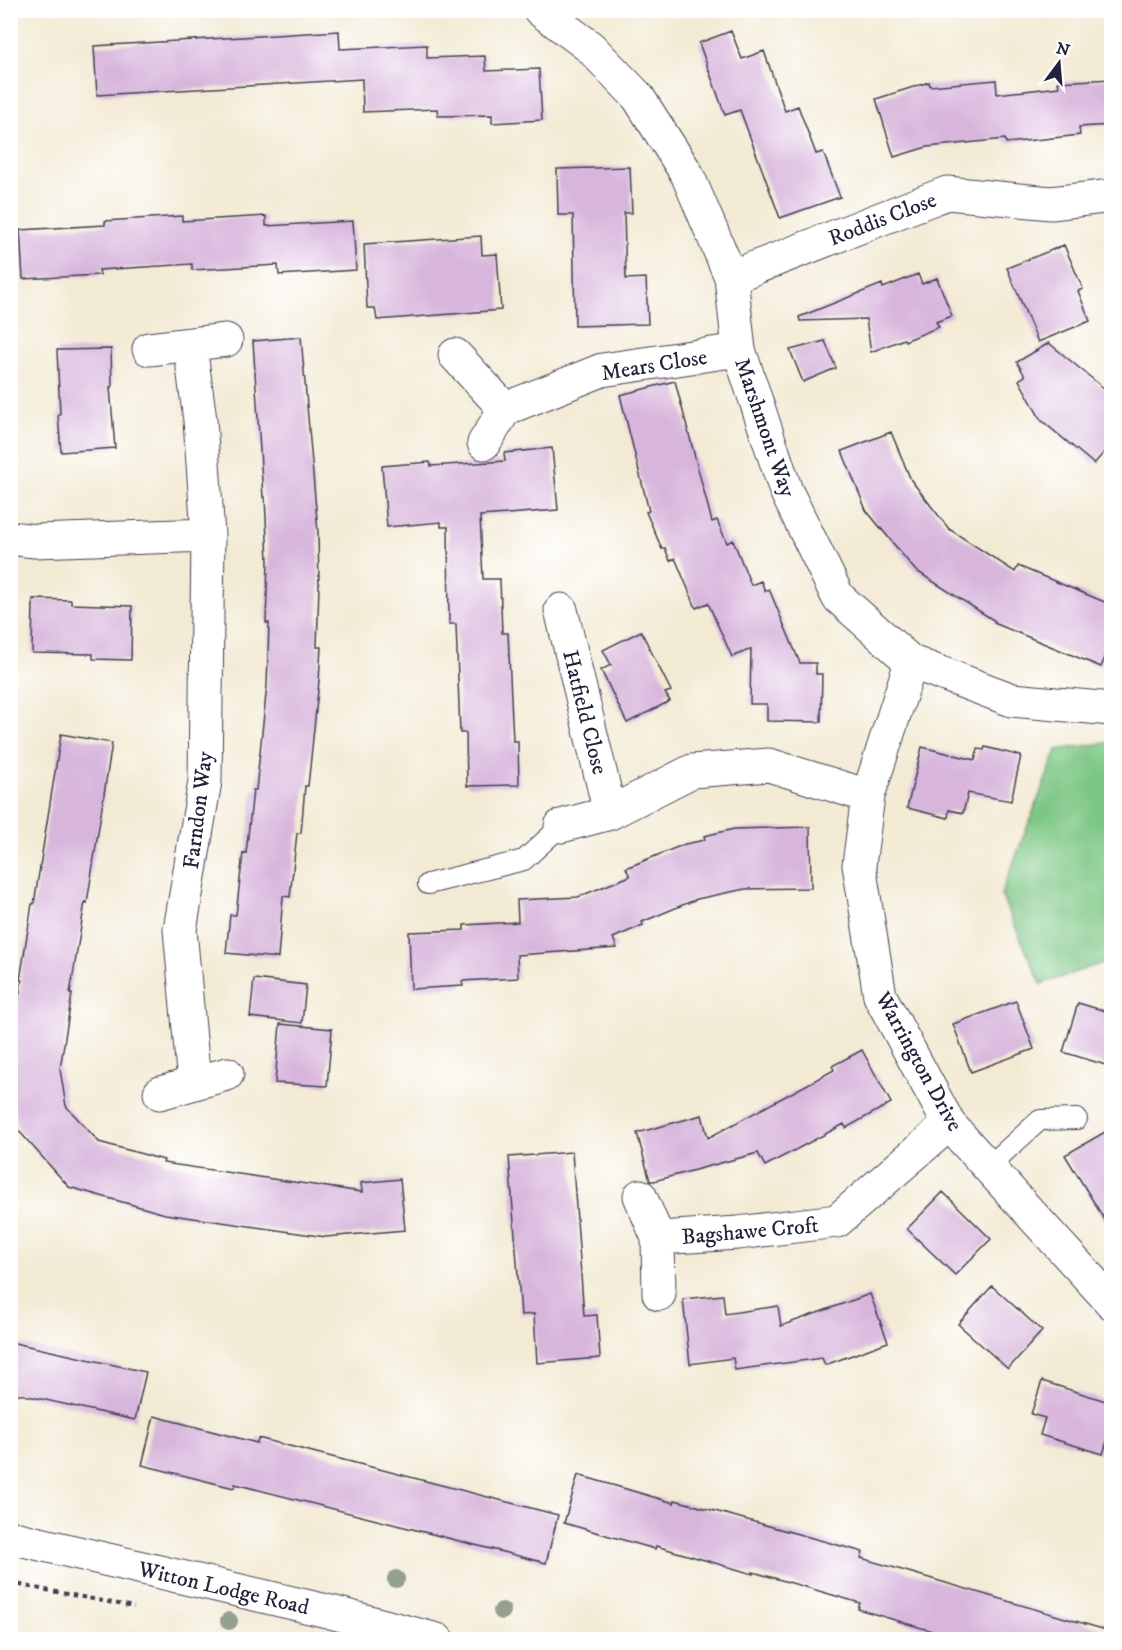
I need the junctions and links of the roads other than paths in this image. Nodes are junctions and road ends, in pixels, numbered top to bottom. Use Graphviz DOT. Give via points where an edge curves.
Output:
graph roads {
  1 [pos="540,10"];
  2 [pos="1112,196"];
  3 [pos="731,277"];
  4 [pos="226,340"];
  5 [pos="190,345"];
  6 [pos="149,349"];
  7 [pos="739,350"];
  8 [pos="455,355"];
  9 [pos="505,409"];
  10 [pos="484,443"];
  11 [pos="208,535"];
  12 [pos="10,538"];
  13 [pos="561,610"];
  14 [pos="911,662"];
  15 [pos="1112,709"];
  16 [pos="868,796"];
  17 [pos="610,813"];
  18 [pos="561,826"];
  19 [pos="428,884"];
  20 [pos="227,1074"];
  21 [pos="194,1083"];
  22 [pos="160,1093"];
  23 [pos="1077,1119"];
  24 [pos="949,1124"];
  25 [pos="988,1167"];
  26 [pos="639,1197"];
  27 [pos="658,1238"];
  28 [pos="659,1294"];
  29 [pos="1112,1303"];
  30 [pos="10,1538"];
  31 [pos="437,1640"];
  1 -- 3 [label="street, Marshmont Way" via="590,47 638,96 687,174"];
  2 -- 3 [label="street, Roddis Close" via="1050,203 947,193"];
  3 -- 7 [label="street, Marshmont Way"];
  4 -- 5 [label="street"];
  5 -- 6 [label="street"];
  5 -- 11 [label="street, Farndon Way"];
  7 -- 9 [label="street, Mears Close" via="602,370"];
  7 -- 14 [label="street, Marshmont Way" via="786,491 838,597"];
  8 -- 9 [label="street"];
  9 -- 10 [label="street"];
  11 -- 12 [label="street" via="35,542"];
  11 -- 21 [label="street, Farndon Way" via="205,781 180,930"];
  13 -- 17 [label="street, Hatfield Close"];
  14 -- 15 [label="street, Marshmont Way" via="1012,700"];
  14 -- 16 [label="street, Warrington Drive"];
  16 -- 17 [label="street" via="769,765 692,771"];
  16 -- 24 [label="street, Warrington Drive" via="859,865 880,996"];
  17 -- 18 [label="street"];
  18 -- 19 [label="lane" via="524,860"];
  20 -- 21 [label="street"];
  21 -- 22 [label="street"];
  23 -- 25 [label="lane" via="1040,1120"];
  24 -- 25 [label="street, Warrington Drive"];
  24 -- 27 [label="street, Bagshawe Croft" via="837,1221"];
  25 -- 29 [label="street, Warrington Drive"];
  26 -- 27 [label="street, Bagshawe Croft"];
  27 -- 28 [label="street, Bagshawe Croft"];
  30 -- 31 [label="street, Witton Lodge Road"];
}
